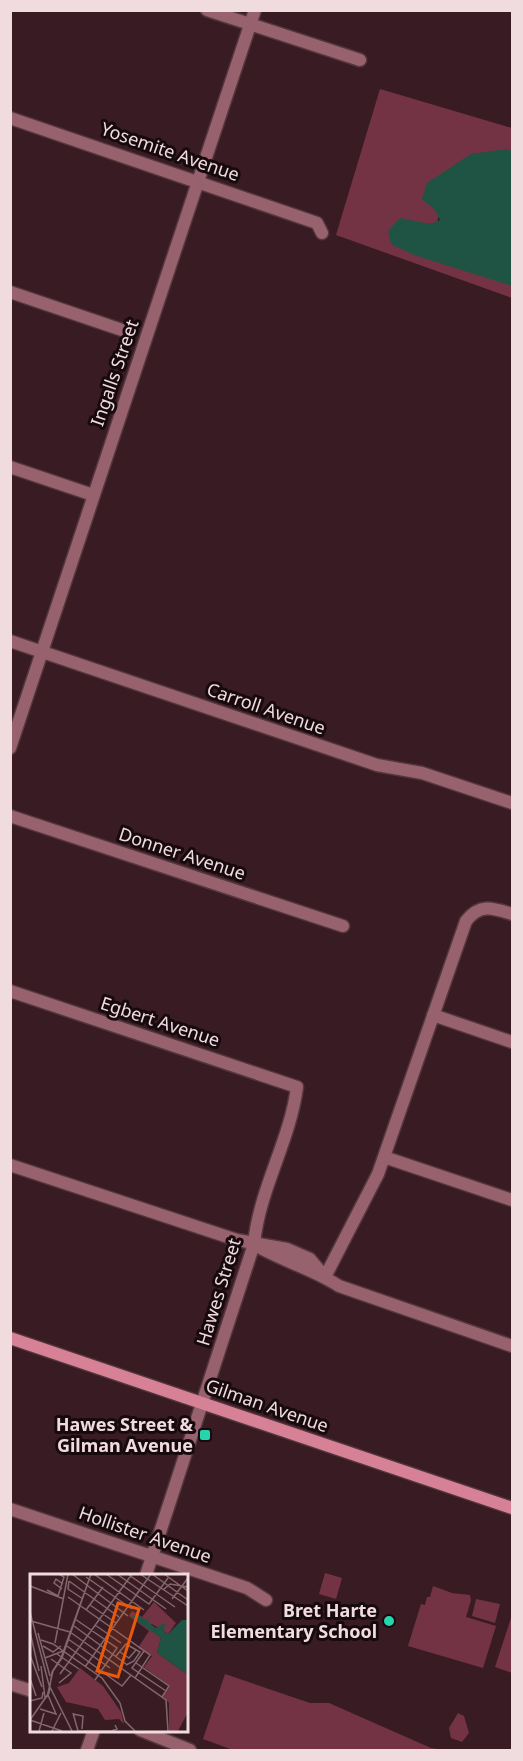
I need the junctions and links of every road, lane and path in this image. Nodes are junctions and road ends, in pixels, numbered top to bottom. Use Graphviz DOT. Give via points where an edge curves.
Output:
graph roads {
  1 [pos="207,10"];
  2 [pos="255,10"];
  3 [pos="250,24"];
  4 [pos="360,60"];
  5 [pos="10,117"];
  6 [pos="198,181"];
  7 [pos="320,228"];
  8 [pos="10,292"];
  9 [pos="128,332"];
  10 [pos="10,467"];
  11 [pos="93,495"];
  12 [pos="10,642"];
  13 [pos="41,652"];
  14 [pos="10,748"];
  15 [pos="513,803"];
  16 [pos="10,816"];
  17 [pos="513,914"];
  18 [pos="343,926"];
  19 [pos="10,991"];
  20 [pos="433,1015"];
  21 [pos="513,1042"];
  22 [pos="297,1087"];
  23 [pos="384,1157"];
  24 [pos="10,1165"];
  25 [pos="513,1200"];
  26 [pos="254,1244"];
  27 [pos="325,1277"];
  28 [pos="10,1338"];
  29 [pos="513,1346"];
  30 [pos="203,1404"];
  31 [pos="513,1508"];
  32 [pos="10,1509"];
  33 [pos="153,1557"];
  34 [pos="146,1574"];
  35 [pos="266,1600"];
  36 [pos="10,1684"];
  37 [pos="30,1690"];
  38 [pos="94,1731"];
  39 [pos="142,1731"];
  40 [pos="87,1750"];
  41 [pos="190,1750"];
  1 -- 3 [label="street"];
  2 -- 3 [label="street, Ingalls Street"];
  3 -- 4 [label="street"];
  3 -- 6 [label="street, Ingalls Street"];
  5 -- 6 [label="street, Yosemite Avenue"];
  6 -- 7 [label="street, Yosemite Avenue"];
  6 -- 11 [label="street, Ingalls Street"];
  8 -- 9 [label="street"];
  10 -- 11 [label="street"];
  11 -- 13 [label="street, Ingalls Street"];
  12 -- 13 [label="street, Carroll Avenue"];
  13 -- 14 [label="street, Ingalls Street"];
  13 -- 15 [label="street, Carroll Avenue" via="377,765 422,773"];
  16 -- 18 [label="street, Donner Avenue"];
  17 -- 20 [label="street" via="486,908 472,913"];
  19 -- 22 [label="street, Egbert Avenue"];
  20 -- 21 [label="street"];
  20 -- 23 [label="street"];
  22 -- 26 [label="street, Hawes Street" via="256,1223"];
  23 -- 25 [label="street"];
  23 -- 27 [label="street"];
  24 -- 26 [label="street"];
  26 -- 27 [label="street" via="279,1259"];
  26 -- 30 [label="street, Hawes Street"];
  27 -- 29 [label="street" via="339,1286"];
  28 -- 30 [label="street, Gilman Avenue"];
  30 -- 31 [label="street, Gilman Avenue"];
  30 -- 33 [label="street, Hawes Street"];
  32 -- 33 [label="street, Hollister Avenue"];
  33 -- 34 [label="street, Hawes Street"];
  33 -- 35 [label="street, Hollister Avenue" via="247,1588"];
  36 -- 37 [label="street"];
  38 -- 40 [label="street"];
  39 -- 41 [label="street"];
}
